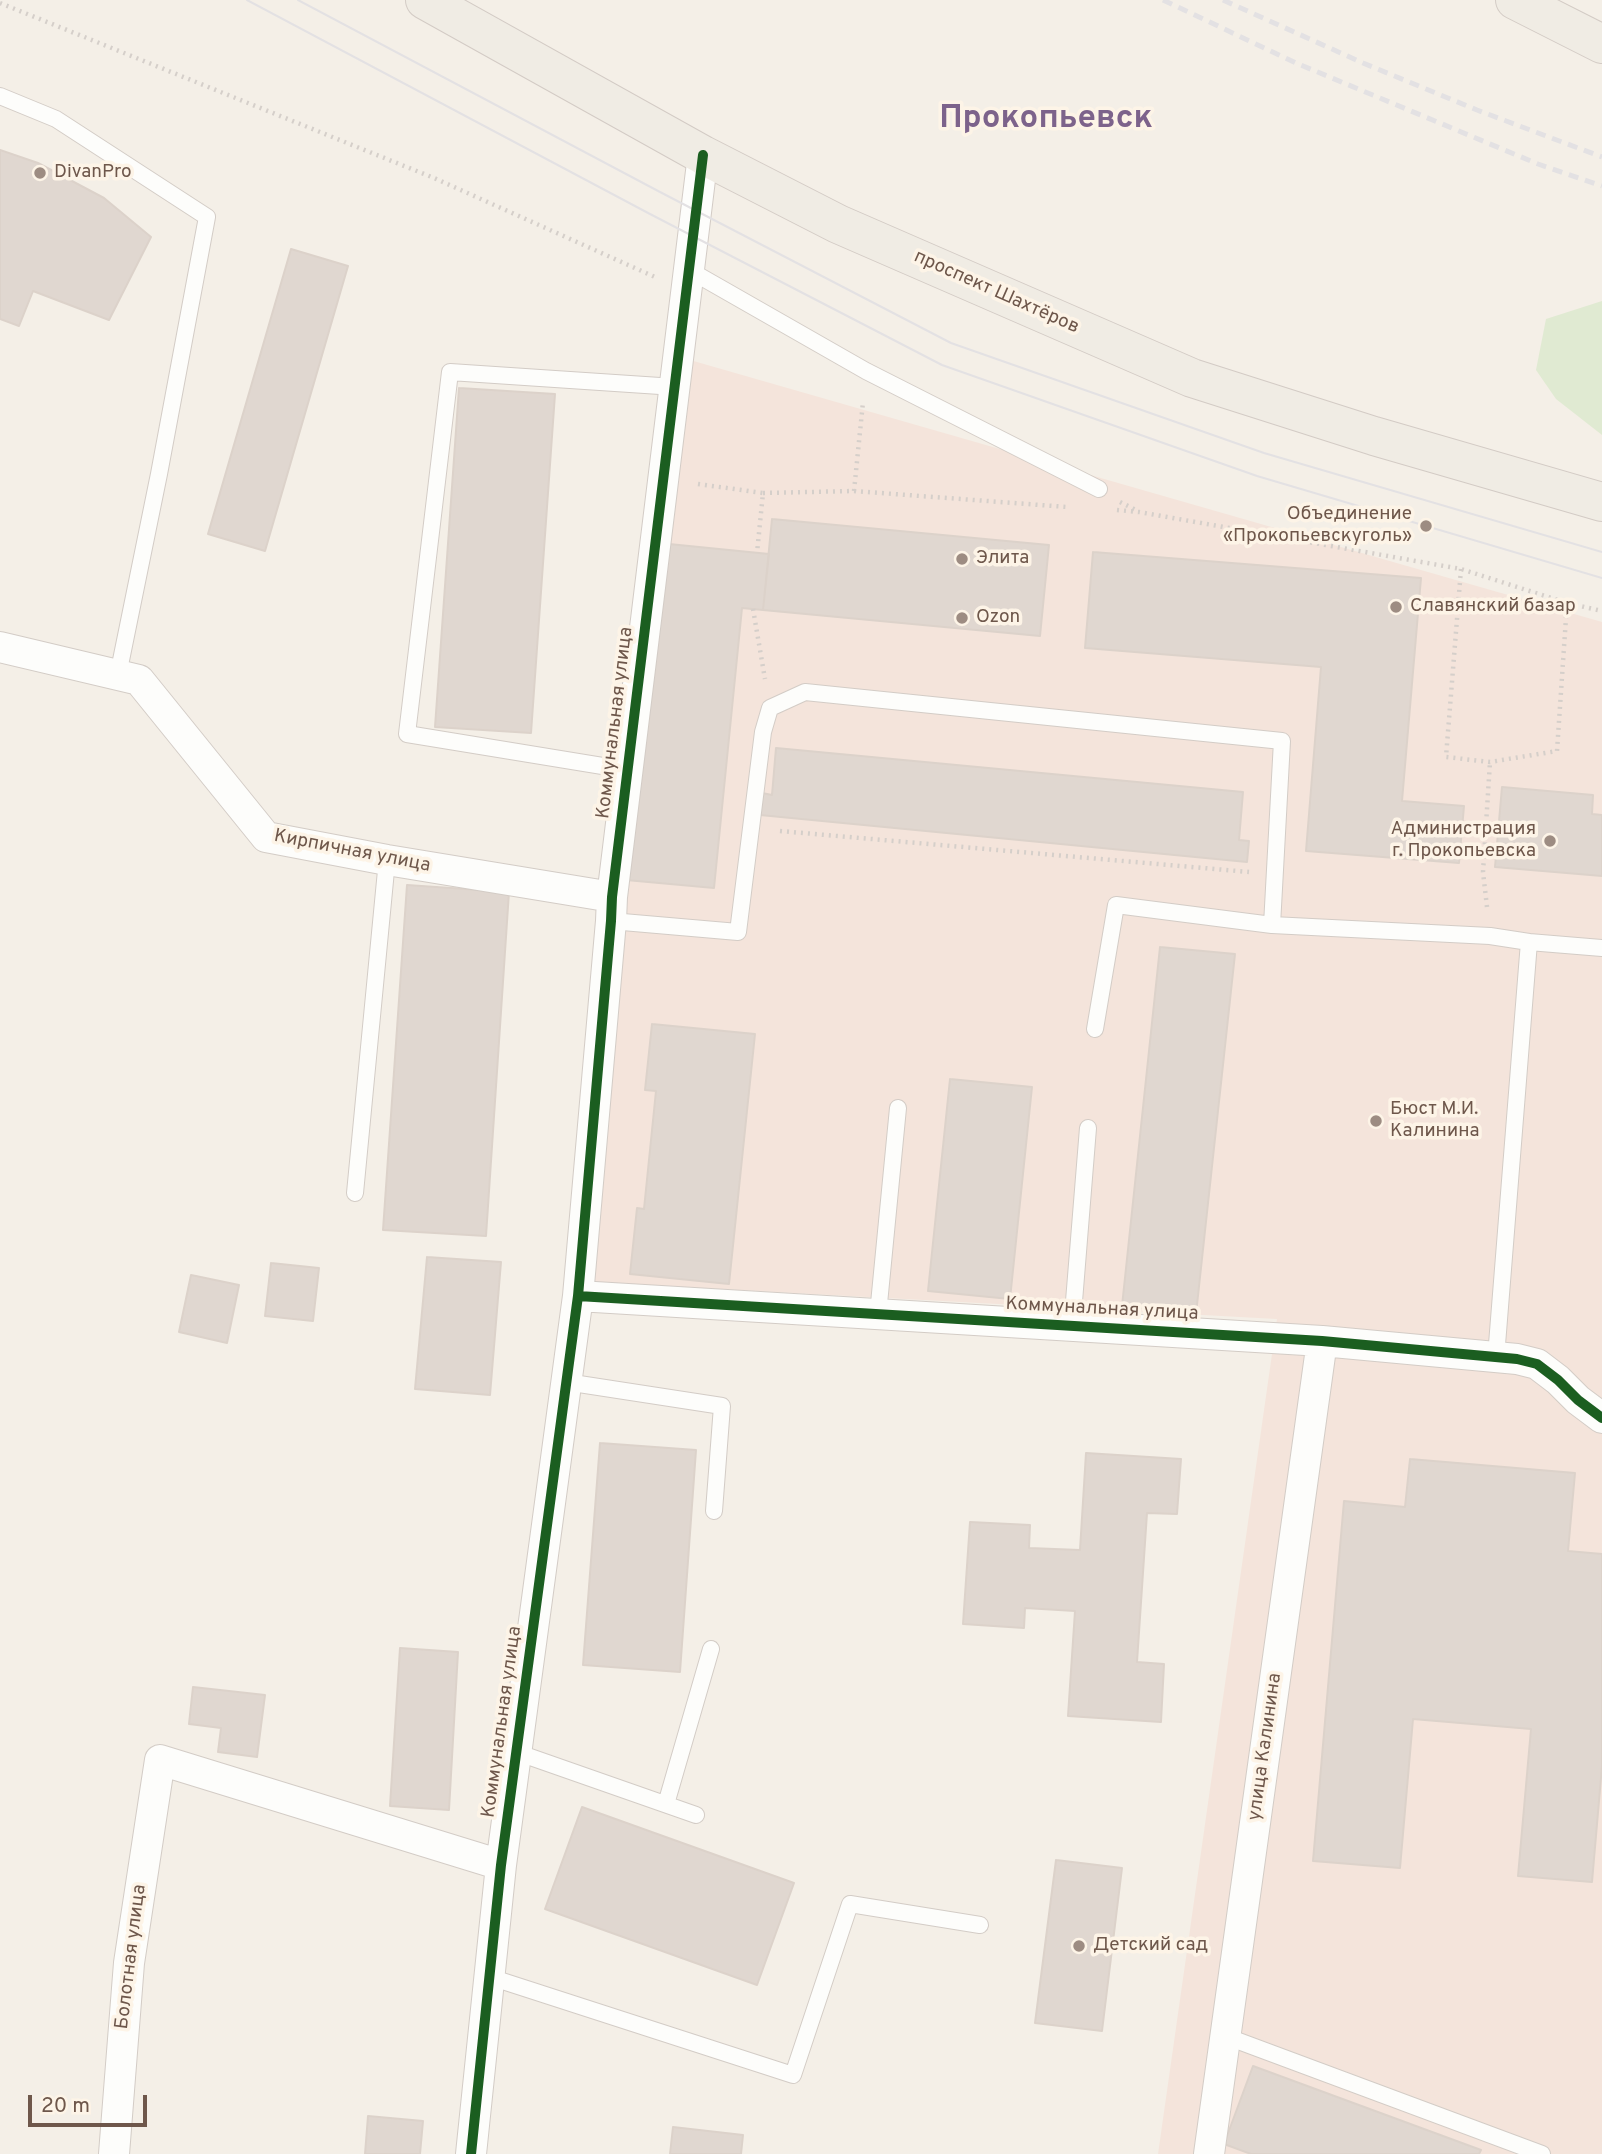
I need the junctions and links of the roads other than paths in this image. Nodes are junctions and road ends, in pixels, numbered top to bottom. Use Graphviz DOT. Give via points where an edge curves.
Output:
graph roads {
  1 [pos="425,0"];
  2 [pos="1515,0"];
  3 [pos="1602,44"];
  4 [pos="0,96"];
  5 [pos="703,155"];
  6 [pos="689,270"];
  7 [pos="675,387"];
  8 [pos="1099,489"];
  9 [pos="1602,502"];
  10 [pos="0,647"];
  11 [pos="118,675"];
  12 [pos="627,770"];
  13 [pos="387,860"];
  14 [pos="612,909"];
  15 [pos="1272,925"];
  16 [pos="1529,942"];
  17 [pos="1602,948"];
  18 [pos="1096,1029"];
  19 [pos="898,1108"];
  20 [pos="1088,1128"];
  21 [pos="355,1193"];
  22 [pos="578,1296"];
  23 [pos="878,1314"];
  24 [pos="1072,1326"];
  25 [pos="1322,1341"];
  26 [pos="1496,1357"];
  27 [pos="566,1382"];
  28 [pos="1602,1418"];
  29 [pos="715,1510"];
  30 [pos="711,1648"];
  31 [pos="516,1752"];
  32 [pos="666,1804"];
  33 [pos="696,1815"];
  34 [pos="501,1865"];
  35 [pos="980,1924"];
  36 [pos="490,1977"];
  37 [pos="1225,2036"];
  38 [pos="114,2154"];
  39 [pos="471,2154"];
  40 [pos="1209,2154"];
  41 [pos="1542,2154"];
  1 -- 5 [label="main road, проспект Шахтёров"];
  2 -- 3 [label="main road"];
  4 -- 11 [label="lane" via="55,120 207,217"];
  5 -- 6 [label="street, Коммунальная улица"];
  5 -- 9 [label="main road, проспект Шахтёров" via="838,224 1192,378"];
  6 -- 7 [label="street, Коммунальная улица"];
  6 -- 8 [label="lane" via="866,371"];
  7 -- 12 [label="street, Коммунальная улица"];
  7 -- 12 [label="lane" via="450,372 407,734"];
  10 -- 11 [label="street, Кирпичная улица"];
  11 -- 13 [label="street, Кирпичная улица" via="139,680 266,837"];
  12 -- 14 [label="street, Коммунальная улица"];
  13 -- 14 [label="street, Кирпичная улица"];
  13 -- 21 [label="lane"];
  14 -- 15 [label="lane" via="738,932 763,732 771,708 805,692 1282,741"];
  14 -- 22 [label="street, Коммунальная улица"];
  15 -- 16 [label="lane"];
  15 -- 18 [label="lane" via="1116,905"];
  16 -- 17 [label="lane"];
  16 -- 26 [label="lane"];
  19 -- 23 [label="lane"];
  20 -- 24 [label="lane"];
  22 -- 23 [label="street, Коммунальная улица"];
  22 -- 27 [label="street, Коммунальная улица"];
  23 -- 24 [label="street, Коммунальная улица"];
  24 -- 25 [label="street, Коммунальная улица"];
  25 -- 26 [label="street, Коммунальная улица"];
  25 -- 37 [label="street, улица Калинина"];
  26 -- 28 [label="street, Коммунальная улица" via="1537,1364"];
  27 -- 29 [label="lane" via="722,1406"];
  27 -- 31 [label="street, Коммунальная улица"];
  30 -- 32 [label="lane"];
  31 -- 32 [label="lane"];
  31 -- 34 [label="street, Коммунальная улица"];
  32 -- 33 [label="lane"];
  34 -- 36 [label="street, Коммунальная улица"];
  34 -- 38 [label="street, Болотная улица" via="160,1760 129,1963"];
  35 -- 36 [label="lane" via="850,1904 793,2075"];
  36 -- 39 [label="street, Коммунальная улица"];
  37 -- 40 [label="street, улица Калинина"];
  37 -- 41 [label="lane"];
}
